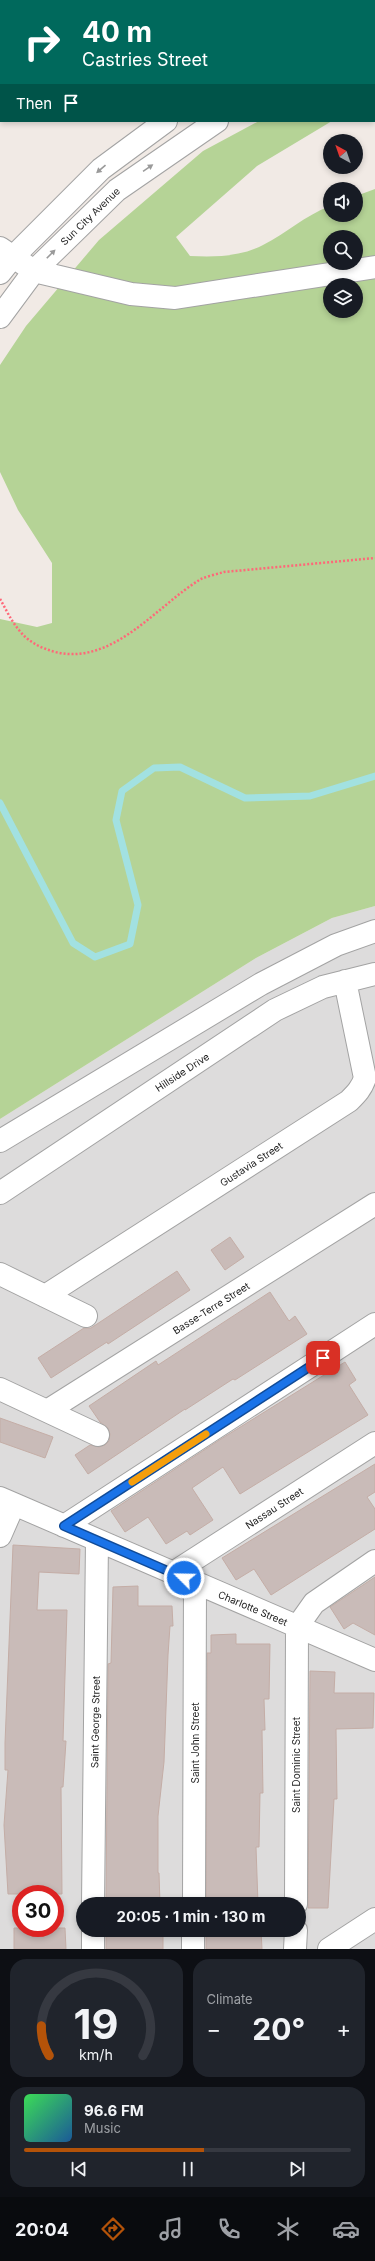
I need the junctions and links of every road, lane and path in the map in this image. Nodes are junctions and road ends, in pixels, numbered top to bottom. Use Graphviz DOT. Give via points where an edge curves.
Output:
graph roads {
  1 [pos="165,122"];
  2 [pos="216,122"];
  3 [pos="4,260"];
  4 [pos="375,267"];
  5 [pos="34,271"];
  6 [pos="0,317"];
  7 [pos="375,558"];
  8 [pos="0,599"];
  9 [pos="375,931"];
  10 [pos="375,974"];
  11 [pos="345,981"];
  12 [pos="0,1140"];
  13 [pos="0,1193"];
  14 [pos="375,1204"];
  15 [pos="0,1274"];
  16 [pos="45,1296"];
  17 [pos="86,1316"];
  18 [pos="375,1324"];
  19 [pos="0,1389"];
  20 [pos="47,1412"];
  21 [pos="98,1435"];
  22 [pos="375,1443"];
  23 [pos="7,1501"];
  24 [pos="64,1526"];
  25 [pos="0,1536"];
  26 [pos="97,1540"];
  27 [pos="375,1561"];
  28 [pos="173,1573"];
  29 [pos="195,1583"];
  30 [pos="297,1627"];
  31 [pos="375,1660"];
  32 [pos="94,1897"];
  33 [pos="194,1897"];
  34 [pos="296,1897"];
  35 [pos="375,1919"];
  36 [pos="93,1937"];
  37 [pos="193,1937"];
  38 [pos="296,1937"];
  39 [pos="93,1949"];
  40 [pos="193,1949"];
  41 [pos="295,1949"];
  42 [pos="328,1949"];
  1 -- 3 [label="street, one-way" via="101,168"];
  5 -- 2 [label="street, Sun City Avenue, one-way" via="116,190"];
  3 -- 5 [label="street"];
  4 -- 5 [label="street" via="175,298 130,294"];
  5 -- 6 [label="street, Sun City Avenue"];
  7 -- 8 [label="path" via="224,572 202,579 138,628 115,641 91,651 67,654 44,649 29,640 18,630"];
  9 -- 12 [label="street" via="336,945 261,984"];
  10 -- 11 [label="street, Hillside Drive"];
  11 -- 13 [label="street, Hillside Drive" via="298,998 275,1010"];
  11 -- 16 [label="street, Gustavia Street" via="366,1078 357,1093 349,1101"];
  14 -- 20 [label="street, Basse-Terre Street"];
  15 -- 16 [label="street"];
  16 -- 17 [label="street"];
  18 -- 24 [label="street"];
  19 -- 20 [label="street"];
  20 -- 21 [label="street"];
  22 -- 28 [label="street, Nassau Street"];
  23 -- 24 [label="street, Charlotte Street"];
  23 -- 25 [label="street"];
  24 -- 26 [label="street, Charlotte Street"];
  26 -- 28 [label="street, Charlotte Street"];
  26 -- 32 [label="street, Saint George Street"];
  27 -- 30 [label="street" via="314,1603"];
  28 -- 29 [label="street, Charlotte Street"];
  29 -- 30 [label="street, Charlotte Street"];
  29 -- 33 [label="street, Saint John Street"];
  30 -- 31 [label="street, Charlotte Street"];
  30 -- 34 [label="street, Saint Dominic Street"];
  35 -- 42 [label="street"];
  36 -- 39 [label="street"];
  37 -- 40 [label="street"];
  38 -- 41 [label="street"];
}
